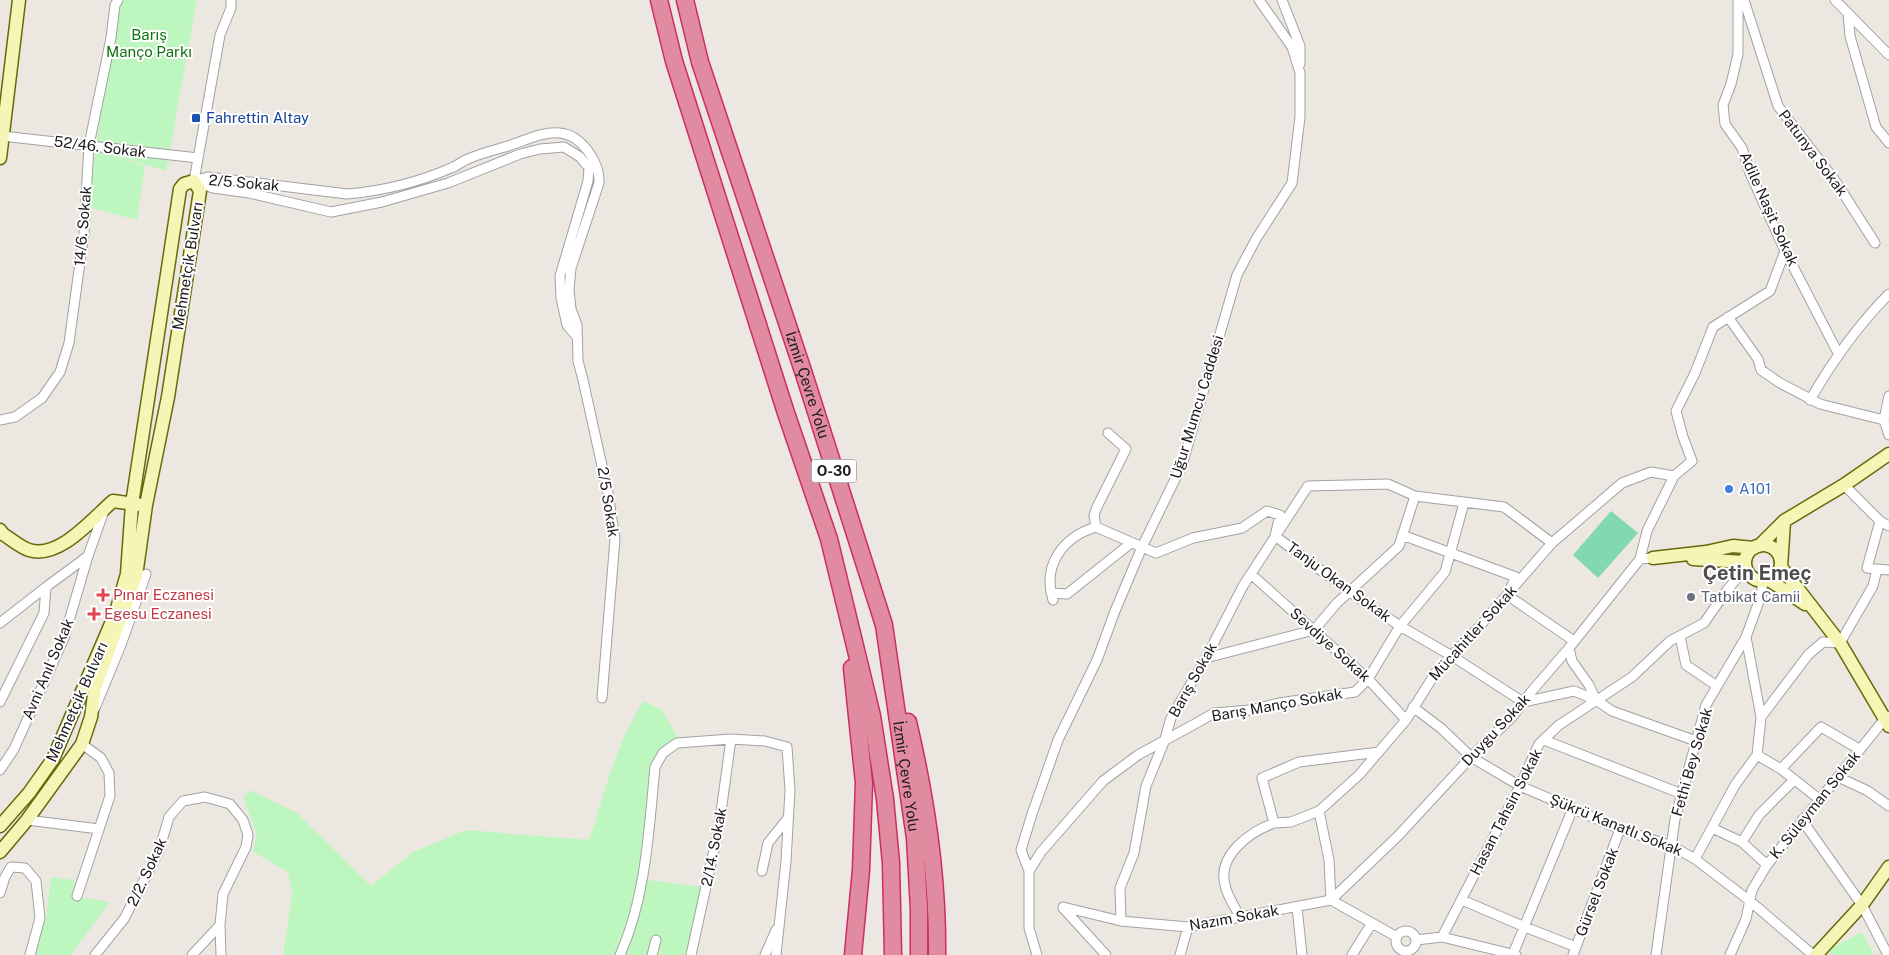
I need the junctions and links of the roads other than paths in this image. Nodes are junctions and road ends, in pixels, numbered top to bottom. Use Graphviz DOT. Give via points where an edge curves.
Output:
graph roads {
  1 [pos="19,0"];
  2 [pos="118,0"];
  3 [pos="231,0"];
  4 [pos="659,0"];
  5 [pos="685,0"];
  6 [pos="1259,0"];
  7 [pos="1282,0"];
  8 [pos="1738,0"];
  9 [pos="1744,0"];
  10 [pos="1835,0"];
  11 [pos="1848,13"];
  12 [pos="1889,55"];
  13 [pos="1300,73"];
  14 [pos="2,136"];
  15 [pos="1889,143"];
  16 [pos="89,145"];
  17 [pos="0,153"];
  18 [pos="198,158"];
  19 [pos="194,181"];
  20 [pos="1875,244"];
  21 [pos="1785,251"];
  22 [pos="1889,294"];
  23 [pos="1728,317"];
  24 [pos="577,337"];
  25 [pos="1839,355"];
  26 [pos="1889,396"];
  27 [pos="1810,400"];
  28 [pos="0,420"];
  29 [pos="1884,420"];
  30 [pos="1108,432"];
  31 [pos="1889,435"];
  32 [pos="1889,454"];
  33 [pos="1674,476"];
  34 [pos="1844,485"];
  35 [pos="1415,496"];
  36 [pos="1464,503"];
  37 [pos="132,504"];
  38 [pos="146,505"];
  39 [pos="106,506"];
  40 [pos="1784,521"];
  41 [pos="1880,521"];
  42 [pos="1889,526"];
  43 [pos="1096,527"];
  44 [pos="0,530"];
  45 [pos="1402,535"];
  46 [pos="1275,536"];
  47 [pos="1131,543"];
  48 [pos="1552,543"];
  49 [pos="1756,547"];
  50 [pos="1142,548"];
  51 [pos="1451,552"];
  52 [pos="88,556"];
  53 [pos="1653,558"];
  54 [pos="1640,559"];
  55 [pos="1746,565"];
  56 [pos="1781,567"];
  57 [pos="1877,570"];
  58 [pos="1889,570"];
  59 [pos="1251,574"];
  60 [pos="131,575"];
  61 [pos="1766,580"];
  62 [pos="46,587"];
  63 [pos="1350,592"];
  64 [pos="1507,595"];
  65 [pos="1818,612"];
  66 [pos="0,623"];
  67 [pos="849,624"];
  68 [pos="884,625"];
  69 [pos="1400,626"];
  70 [pos="1314,630"];
  71 [pos="1680,636"];
  72 [pos="1746,637"];
  73 [pos="1840,643"];
  74 [pos="1572,645"];
  75 [pos="1452,656"];
  76 [pos="1206,658"];
  77 [pos="1368,680"];
  78 [pos="1717,686"];
  79 [pos="602,698"];
  80 [pos="1596,700"];
  81 [pos="0,702"];
  82 [pos="1523,702"];
  83 [pos="1413,707"];
  84 [pos="1761,717"];
  85 [pos="1406,720"];
  86 [pos="1888,720"];
  87 [pos="731,739"];
  88 [pos="1544,740"];
  89 [pos="1696,741"];
  90 [pos="1164,742"];
  91 [pos="82,744"];
  92 [pos="1859,749"];
  93 [pos="1379,752"];
  94 [pos="1757,755"];
  95 [pos="1471,757"];
  96 [pos="1781,769"];
  97 [pos="0,770"];
  98 [pos="1838,777"];
  99 [pos="1794,780"];
  100 [pos="1520,786"];
  101 [pos="1682,794"];
  102 [pos="1819,800"];
  103 [pos="1889,806"];
  104 [pos="1573,808"];
  105 [pos="1319,811"];
  106 [pos="788,818"];
  107 [pos="27,820"];
  108 [pos="1802,820"];
  109 [pos="1274,823"];
  110 [pos="0,826"];
  111 [pos="1620,828"];
  112 [pos="1712,828"];
  113 [pos="99,829"];
  114 [pos="1742,842"];
  115 [pos="1672,846"];
  116 [pos="0,852"];
  117 [pos="1695,859"];
  118 [pos="1767,865"];
  119 [pos="1889,867"];
  120 [pos="762,871"];
  121 [pos="1029,871"];
  122 [pos="0,893"];
  123 [pos="77,896"];
  124 [pos="1331,900"];
  125 [pos="1462,900"];
  126 [pos="1750,901"];
  127 [pos="1862,905"];
  128 [pos="1297,907"];
  129 [pos="1240,917"];
  130 [pos="1121,921"];
  131 [pos="780,922"];
  132 [pos="1372,923"];
  133 [pos="220,925"];
  134 [pos="1188,927"];
  135 [pos="1525,927"];
  136 [pos="1397,937"];
  137 [pos="1442,937"];
  138 [pos="656,940"];
  139 [pos="1416,940"];
  140 [pos="1574,951"];
  141 [pos="1403,953"];
  142 [pos="30,955"];
  143 [pos="95,955"];
  144 [pos="192,955"];
  145 [pos="221,955"];
  146 [pos="620,955"];
  147 [pos="652,955"];
  148 [pos="691,955"];
  149 [pos="765,955"];
  150 [pos="776,955"];
  151 [pos="853,955"];
  152 [pos="893,955"];
  153 [pos="919,955"];
  154 [pos="937,955"];
  155 [pos="1036,955"];
  156 [pos="1106,955"];
  157 [pos="1180,955"];
  158 [pos="1302,955"];
  159 [pos="1352,955"];
  160 [pos="1515,955"];
  161 [pos="1656,955"];
  162 [pos="1730,955"];
  163 [pos="1814,955"];
  164 [pos="1888,955"];
  1 -- 14 [label="main road"];
  2 -- 16 [label="street, 14/6. Sokak"];
  3 -- 18 [label="street" via="220,35"];
  4 -- 67 [label="highway, İzmir Çevre Yolu / O-30" via="679,79 829,539"];
  5 -- 68 [label="highway, İzmir Çevre Yolu / O-30" via="700,62"];
  6 -- 13 [label="street, Uğur Mumcu Caddesi" via="1292,47"];
  7 -- 13 [label="street" via="1300,46"];
  8 -- 21 [label="street, Adile Naşit Sokak" via="1738,54 1722,105 1725,124 1742,148"];
  9 -- 20 [label="street, Patunya Sokak" via="1778,106 1836,182"];
  10 -- 11 [label="street"];
  11 -- 12 [label="street"];
  11 -- 15 [label="street" via="1850,36 1876,127"];
  13 -- 50 [label="street, Uğur Mumcu Caddesi" via="1300,117 1292,183 1237,275 1182,465"];
  14 -- 16 [label="street, 52/46. Sokak"];
  14 -- 17 [label="main road"];
  16 -- 18 [label="street, 52/46. Sokak"];
  16 -- 28 [label="street, 14/6. Sokak" via="84,233 69,343 60,372 42,398 15,417"];
  18 -- 19 [label="street"];
  19 -- 24 [label="street, 2/5 Sokak" via="331,212 382,202 448,183 520,154 564,147 580,157 588,168 588,181 560,276 567,325"];
  19 -- 24 [label="street, 2/5 Sokak" via="208,177 347,194 370,192 430,176 467,159 536,137 561,133 572,137 597,164 600,173 571,268 569,290"];
  19 -- 37 [label="main road, Mehmetçik Bulvarı" via="187,182 180,189"];
  19 -- 38 [label="main road, Mehmetçik Bulvarı" via="200,191 168,397"];
  21 -- 23 [label="street" via="1770,291"];
  21 -- 25 [label="street, Adile Naşit Sokak"];
  22 -- 25 [label="street"];
  23 -- 27 [label="street" via="1758,359 1761,370"];
  23 -- 33 [label="street" via="1713,327 1676,411 1692,461"];
  24 -- 79 [label="street, 2/5 Sokak" via="578,361 608,493 614,539"];
  25 -- 27 [label="street"];
  26 -- 29 [label="street"];
  27 -- 29 [label="street"];
  29 -- 31 [label="street"];
  30 -- 43 [label="street" via="1126,450 1096,507"];
  32 -- 34 [label="main road"];
  33 -- 48 [label="street, Mücahitler Sokak" via="1651,472 1622,483"];
  33 -- 54 [label="street" via="1647,531"];
  34 -- 40 [label="main road"];
  34 -- 41 [label="street"];
  35 -- 36 [label="street"];
  35 -- 45 [label="street"];
  35 -- 46 [label="street, Barış Sokak" via="1388,484 1308,486"];
  36 -- 48 [label="street" via="1504,507"];
  36 -- 51 [label="street, Barış Manço Sokak"];
  37 -- 38 [label="main road"];
  37 -- 39 [label="main road" via="112,500"];
  37 -- 60 [label="main road, Mehmetçik Bulvarı"];
  38 -- 60 [label="main road, Mehmetçik Bulvarı"];
  39 -- 44 [label="main road" via="70,538 46,552 30,550"];
  39 -- 52 [label="street, Avni Anıl Sokak"];
  40 -- 49 [label="main road"];
  40 -- 56 [label="main road"];
  41 -- 42 [label="street"];
  41 -- 57 [label="street" via="1867,568"];
  43 -- 47 [label="street"];
  43 -- 47 [label="street" via="1082,531 1061,550 1051,568 1052,597 1067,594"];
  45 -- 51 [label="street"];
  45 -- 63 [label="street" via="1399,546"];
  46 -- 50 [label="street, Tanju Okan Sokak" via="1280,515 1267,511 1242,528 1193,538 1156,553"];
  46 -- 59 [label="street, Barış Sokak"];
  46 -- 63 [label="street, Tanju Okan Sokak"];
  47 -- 50 [label="street"];
  48 -- 64 [label="street, Mücahitler Sokak"];
  49 -- 53 [label="main road" via="1733,546"];
  49 -- 55 [label="main road" via="1749,552"];
  49 -- 56 [label="main road" via="1776,550"];
  50 -- 121 [label="street, Uğur Mumcu Caddesi" via="1097,660 1058,740 1021,850"];
  51 -- 64 [label="street" via="1516,577"];
  51 -- 69 [label="street, Barış Manço Sokak" via="1445,572"];
  52 -- 62 [label="street"];
  52 -- 97 [label="street, Avni Anıl Sokak" via="64,638 14,748"];
  53 -- 54 [label="street"];
  53 -- 55 [label="main road"];
  54 -- 74 [label="street, Duygu Sokak"];
  55 -- 61 [label="main road" via="1753,577"];
  55 -- 71 [label="street, Hasan Tahsin Sokak" via="1704,623"];
  56 -- 61 [label="main road"];
  56 -- 65 [label="main road"];
  57 -- 58 [label="street"];
  57 -- 73 [label="street" via="1872,586"];
  59 -- 70 [label="street, Sevdiye Sokak"];
  59 -- 76 [label="street, Barış Sokak"];
  60 -- 91 [label="main road, Mehmetçik Bulvarı" via="95,688 91,717"];
  60 -- 110 [label="main road, Mehmetçik Bulvarı" via="53,760"];
  61 -- 65 [label="main road"];
  61 -- 72 [label="street, Fethi Bey Sokak"];
  62 -- 66 [label="street"];
  62 -- 81 [label="street" via="44,613"];
  63 -- 69 [label="street, Tanju Okan Sokak"];
  63 -- 70 [label="street"];
  64 -- 74 [label="street"];
  64 -- 75 [label="street, Mücahitler Sokak"];
  65 -- 73 [label="main road"];
  67 -- 151 [label="highway" via="864,783 861,870"];
  67 -- 152 [label="highway, İzmir Çevre Yolu / O-30" via="872,716 885,799 891,863"];
  68 -- 153 [label="highway, İzmir Çevre Yolu / O-30" via="915,838"];
  68 -- 154 [label="highway" via="920,772 937,916"];
  69 -- 75 [label="street, Tanju Okan Sokak"];
  69 -- 77 [label="street, Barış Manço Sokak"];
  70 -- 76 [label="street"];
  70 -- 77 [label="street, Sevdiye Sokak"];
  71 -- 78 [label="street" via="1686,665"];
  71 -- 80 [label="street, Hasan Tahsin Sokak" via="1670,640 1632,678"];
  72 -- 78 [label="street, Fethi Bey Sokak"];
  72 -- 84 [label="street"];
  73 -- 84 [label="street" via="1823,642 1808,655"];
  73 -- 86 [label="main road"];
  74 -- 80 [label="street" via="1572,661"];
  74 -- 82 [label="street, Duygu Sokak"];
  75 -- 82 [label="street, Tanju Okan Sokak"];
  75 -- 83 [label="street, Mücahitler Sokak" via="1436,672"];
  76 -- 90 [label="street, Barış Sokak" via="1170,718"];
  77 -- 85 [label="street, Sevdiye Sokak"];
  77 -- 90 [label="street, Barış Manço Sokak" via="1354,692 1214,714"];
  78 -- 89 [label="street, Fethi Bey Sokak" via="1706,704"];
  80 -- 82 [label="street" via="1574,691"];
  80 -- 88 [label="street, Hasan Tahsin Sokak" via="1559,725"];
  80 -- 89 [label="street" via="1612,712"];
  82 -- 95 [label="street, Duygu Sokak"];
  83 -- 85 [label="street, Mücahitler Sokak"];
  83 -- 95 [label="street, Şükrü Kanatlı Sokak"];
  84 -- 94 [label="street"];
  85 -- 93 [label="street, Mücahitler Sokak"];
  86 -- 92 [label="street, K. Süleyman Sokak"];
  87 -- 106 [label="street" via="765,741 786,747 790,790"];
  87 -- 146 [label="street" via="677,744 663,753 655,767 645,866"];
  87 -- 148 [label="street, 2/14. Sokak" via="719,827"];
  88 -- 100 [label="street, Hasan Tahsin Sokak" via="1539,744"];
  88 -- 101 [label="street"];
  89 -- 101 [label="street, Fethi Bey Sokak"];
  90 -- 121 [label="street, Barış Manço Sokak" via="1138,755 1103,782 1041,852"];
  90 -- 130 [label="street, Barış Sokak" via="1146,786 1134,853 1120,888"];
  91 -- 107 [label="main road, Mehmetçik Bulvarı"];
  91 -- 113 [label="street" via="101,758 109,773 110,796"];
  92 -- 96 [label="street" via="1821,728"];
  92 -- 98 [label="street, K. Süleyman Sokak"];
  93 -- 105 [label="street, Mücahitler Sokak"];
  93 -- 109 [label="street" via="1299,762 1262,778"];
  94 -- 96 [label="street"];
  94 -- 112 [label="street"];
  95 -- 100 [label="street, Şükrü Kanatlı Sokak"];
  95 -- 124 [label="street, Duygu Sokak" via="1398,836"];
  96 -- 99 [label="street"];
  98 -- 102 [label="street, K. Süleyman Sokak"];
  98 -- 103 [label="street"];
  99 -- 102 [label="street"];
  99 -- 114 [label="street" via="1759,815"];
  100 -- 104 [label="street, Şükrü Kanatlı Sokak"];
  100 -- 125 [label="street, Hasan Tahsin Sokak"];
  101 -- 115 [label="street, Fethi Bey Sokak"];
  102 -- 108 [label="street, K. Süleyman Sokak"];
  104 -- 111 [label="street, Şükrü Kanatlı Sokak"];
  104 -- 135 [label="street"];
  105 -- 109 [label="street" via="1291,822"];
  105 -- 124 [label="street" via="1329,860"];
  106 -- 120 [label="street" via="768,843"];
  106 -- 131 [label="street"];
  107 -- 113 [label="street"];
  107 -- 116 [label="main road, Mehmetçik Bulvarı"];
  108 -- 118 [label="street, K. Süleyman Sokak"];
  108 -- 127 [label="street"];
  109 -- 129 [label="street" via="1244,838 1224,865 1224,885"];
  111 -- 115 [label="street, Şükrü Kanatlı Sokak"];
  111 -- 140 [label="street, Gürsel Sokak"];
  112 -- 114 [label="street"];
  112 -- 117 [label="street"];
  113 -- 123 [label="street"];
  114 -- 118 [label="street"];
  115 -- 117 [label="street, Şükrü Kanatlı Sokak"];
  115 -- 161 [label="street, Fethi Bey Sokak"];
  117 -- 126 [label="street, Şükrü Kanatlı Sokak"];
  118 -- 126 [label="street, K. Süleyman Sokak" via="1752,890"];
  119 -- 127 [label="main road"];
  121 -- 155 [label="street, Uğur Mumcu Caddesi" via="1029,928"];
  122 -- 142 [label="street" via="11,867 25,868 36,881 40,918"];
  124 -- 128 [label="street, Nazım Sokak"];
  124 -- 132 [label="street"];
  125 -- 135 [label="street"];
  125 -- 137 [label="street, Hasan Tahsin Sokak"];
  126 -- 162 [label="street, K. Süleyman Sokak" via="1746,919"];
  126 -- 163 [label="street, Şükrü Kanatlı Sokak"];
  127 -- 163 [label="main road"];
  127 -- 164 [label="street"];
  128 -- 129 [label="street, Nazım Sokak"];
  128 -- 158 [label="street"];
  129 -- 134 [label="street, Nazım Sokak"];
  130 -- 134 [label="street, Nazım Sokak"];
  130 -- 156 [label="street, Nazım Sokak" via="1063,907"];
  131 -- 149 [label="street"];
  131 -- 150 [label="street"];
  132 -- 136 [label="street"];
  132 -- 159 [label="street"];
  133 -- 143 [label="street, 2/2. Sokak" via="223,894 246,847 248,834 243,820 230,804 205,797 183,801 169,817 159,851 124,919"];
  133 -- 144 [label="street"];
  133 -- 145 [label="street"];
  134 -- 157 [label="street"];
  135 -- 140 [label="street"];
  135 -- 160 [label="street"];
  136 -- 139 [label="street" via="1408,932"];
  136 -- 141 [label="street"];
  137 -- 139 [label="street"];
  137 -- 160 [label="street"];
  138 -- 147 [label="street"];
  139 -- 141 [label="street" via="1412,948"];
}
